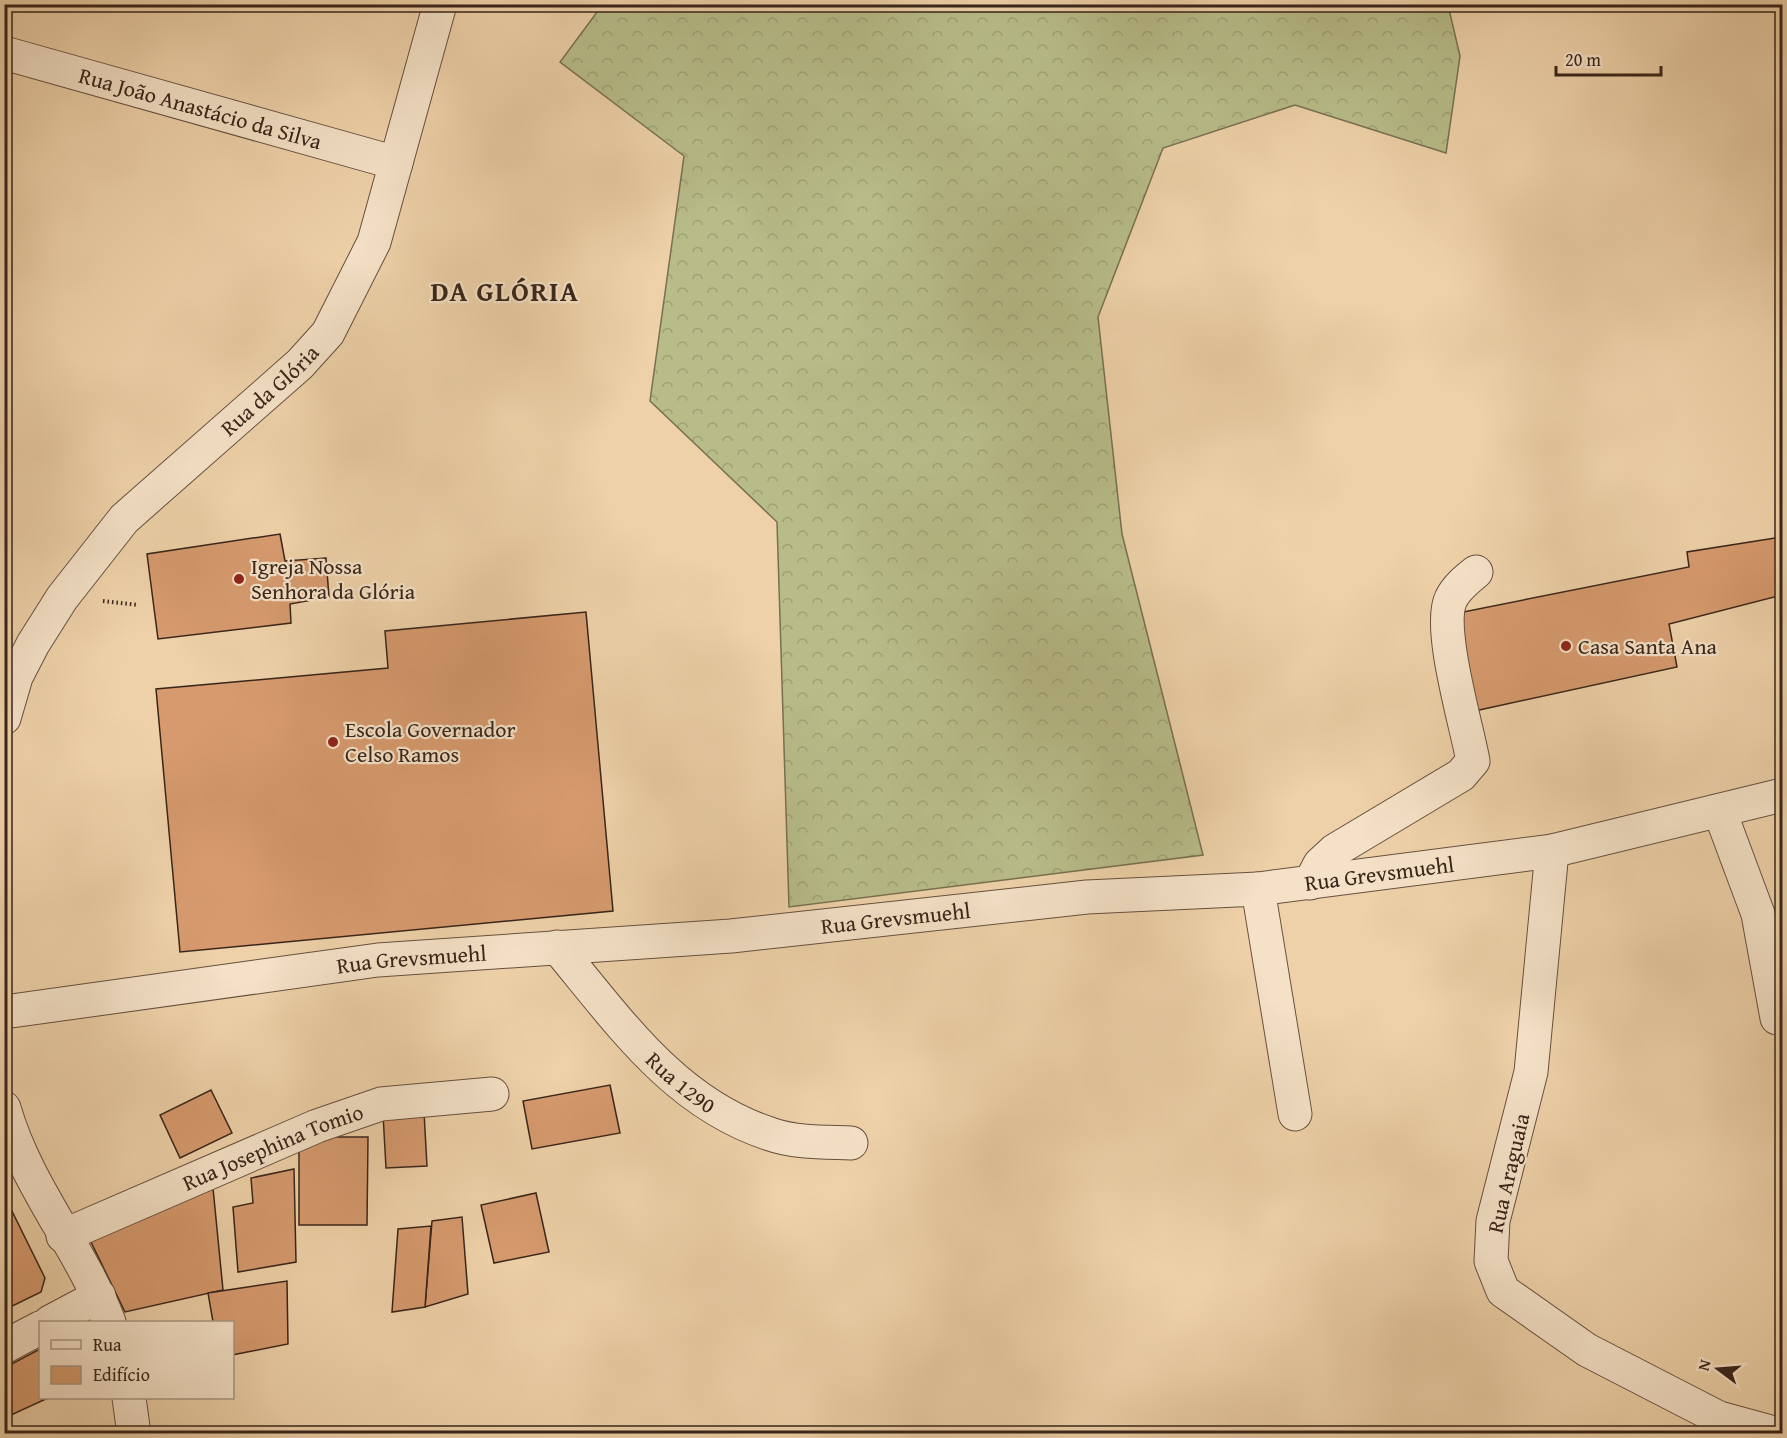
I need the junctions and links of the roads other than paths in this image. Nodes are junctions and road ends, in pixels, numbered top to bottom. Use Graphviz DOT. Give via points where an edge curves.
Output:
graph roads {
  1 [pos="440,4"];
  2 [pos="4,53"];
  3 [pos="396,164"];
  4 [pos="1476,572"];
  5 [pos="4,718"];
  6 [pos="1782,795"];
  7 [pos="1720,812"];
  8 [pos="1552,851"];
  9 [pos="1310,883"];
  10 [pos="1258,889"];
  11 [pos="557,947"];
  12 [pos="4,1012"];
  13 [pos="1777,1018"];
  14 [pos="492,1094"];
  15 [pos="4,1108"];
  16 [pos="1295,1114"];
  17 [pos="9,1143"];
  18 [pos="851,1143"];
  19 [pos="63,1236"];
  20 [pos="104,1309"];
  21 [pos="58,1321"];
  22 [pos="39,1329"];
  23 [pos="4,1347"];
  24 [pos="129,1399"];
  25 [pos="134,1434"];
  26 [pos="1778,1434"];
  1 -- 3 [label="street, Rua da Glória"];
  2 -- 3 [label="street, Rua João Anastácio da Silva"];
  3 -- 5 [label="street, Rua da Glória" via="374,242 328,333 300,364 124,519 62,597 33,644 16,677"];
  4 -- 9 [label="street" via="1450,600 1447,620 1473,761 1461,775 1334,851 1320,864"];
  6 -- 7 [label="street, Rua Grevsmuehl"];
  7 -- 8 [label="street, Rua Grevsmuehl"];
  7 -- 13 [label="street" via="1758,914"];
  8 -- 9 [label="street, Rua Grevsmuehl"];
  8 -- 26 [label="street, Rua Araguaia" via="1532,1072 1493,1221 1491,1261 1503,1291 1587,1350 1719,1418"];
  9 -- 10 [label="street, Rua Grevsmuehl"];
  10 -- 11 [label="street, Rua Grevsmuehl" via="1087,897 731,936"];
  10 -- 16 [label="street"];
  11 -- 12 [label="street, Rua Grevsmuehl" via="378,960"];
  11 -- 18 [label="street, Rua 1290" via="640,1046 682,1088 770,1135"];
  14 -- 19 [label="street, Rua Josephina Tomio" via="381,1104 317,1126"];
  15 -- 17 [label="street"];
  17 -- 19 [label="street"];
  19 -- 20 [label="street"];
  20 -- 21 [label="street"];
  22 -- 23 [label="street"];
  24 -- 25 [label="street"];
}
